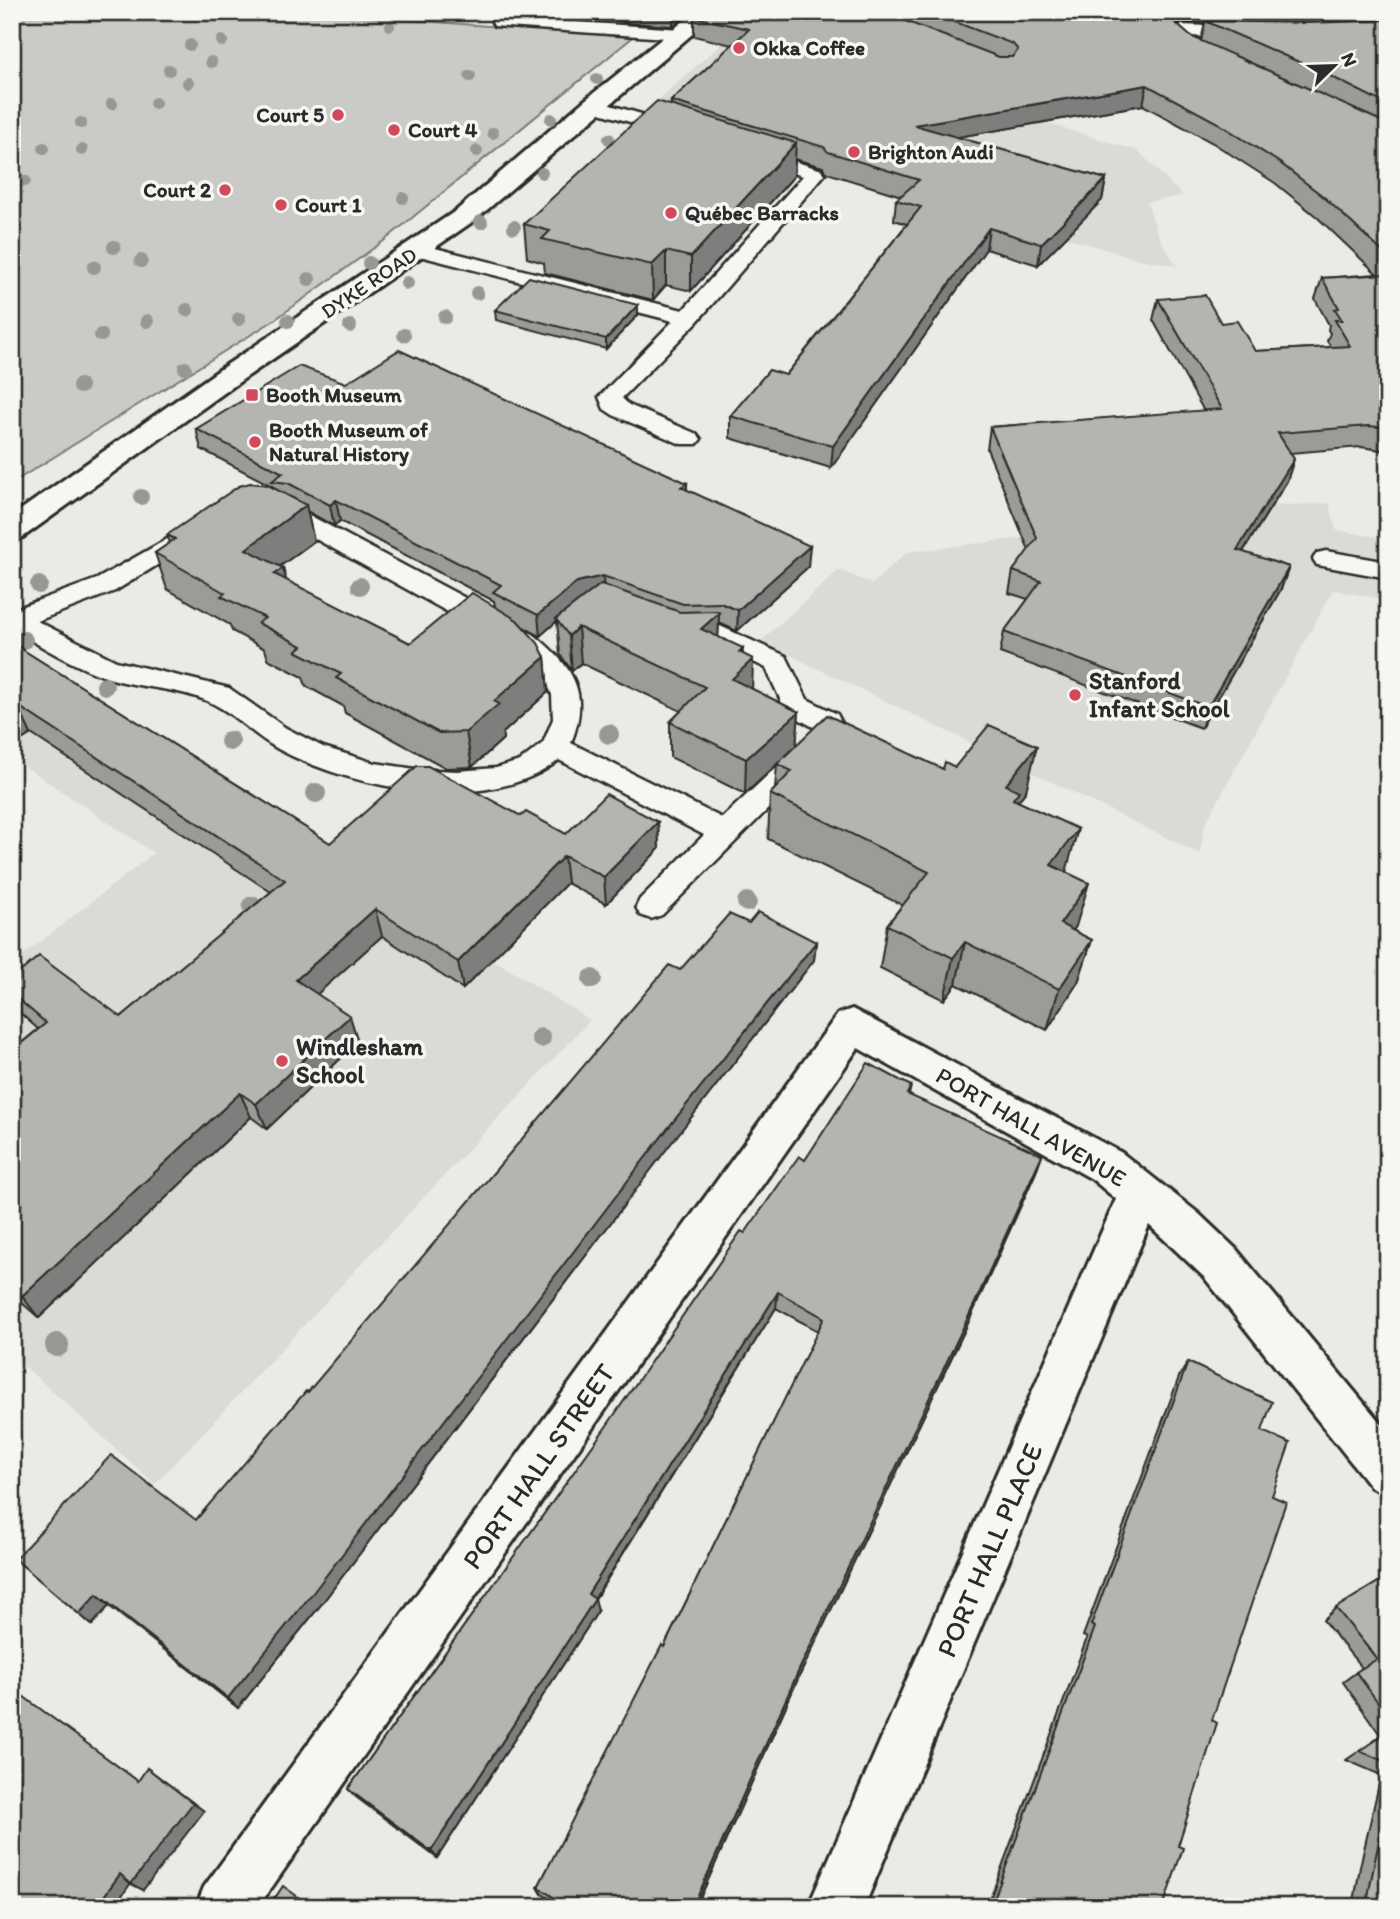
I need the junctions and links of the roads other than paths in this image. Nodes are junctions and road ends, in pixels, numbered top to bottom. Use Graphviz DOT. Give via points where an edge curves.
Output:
graph roads {
  1 [pos="514,12"];
  2 [pos="708,12"];
  3 [pos="1276,33"];
  4 [pos="679,43"];
  5 [pos="1204,54"];
  6 [pos="593,105"];
  7 [pos="695,136"];
  8 [pos="735,149"];
  9 [pos="419,250"];
  10 [pos="688,318"];
  11 [pos="689,439"];
  12 [pos="249,509"];
  13 [pos="214,519"];
  14 [pos="12,530"];
  15 [pos="1326,559"];
  16 [pos="1388,570"];
  17 [pos="14,619"];
  18 [pos="650,622"];
  19 [pos="556,747"];
  20 [pos="725,832"];
  21 [pos="651,908"];
  22 [pos="852,1026"];
  23 [pos="1142,1192"];
  24 [pos="1388,1470"];
  25 [pos="224,1907"];
  26 [pos="836,1907"];
  1 -- 4 [label="lane" via="500,22"];
  2 -- 4 [label="street, DYKE ROAD"];
  3 -- 5 [label="street" via="1168,29"];
  4 -- 6 [label="street, DYKE ROAD"];
  6 -- 7 [label="lane"];
  6 -- 9 [label="street, DYKE ROAD"];
  8 -- 10 [label="lane" via="816,174"];
  9 -- 10 [label="lane"];
  9 -- 14 [label="street, DYKE ROAD" via="232,374"];
  10 -- 11 [label="lane" via="610,397 621,410"];
  12 -- 19 [label="lane" via="283,511 524,640 551,645 567,698 565,733"];
  13 -- 17 [label="lane" via="106,585"];
  15 -- 16 [label="lane"];
  17 -- 19 [label="lane" via="93,663 220,696 273,734 316,755 374,773 438,781 493,780 526,769"];
  18 -- 20 [label="lane" via="681,635 720,635 777,662 796,705 831,727 831,735"];
  19 -- 20 [label="lane"];
  20 -- 21 [label="lane"];
  22 -- 23 [label="street, PORT HALL AVENUE" via="1070,1144"];
  22 -- 25 [label="street, PORT HALL STREET"];
  23 -- 24 [label="street, PORT HALL AVENUE" via="1220,1263"];
  23 -- 26 [label="street, PORT HALL PLACE"];
}
